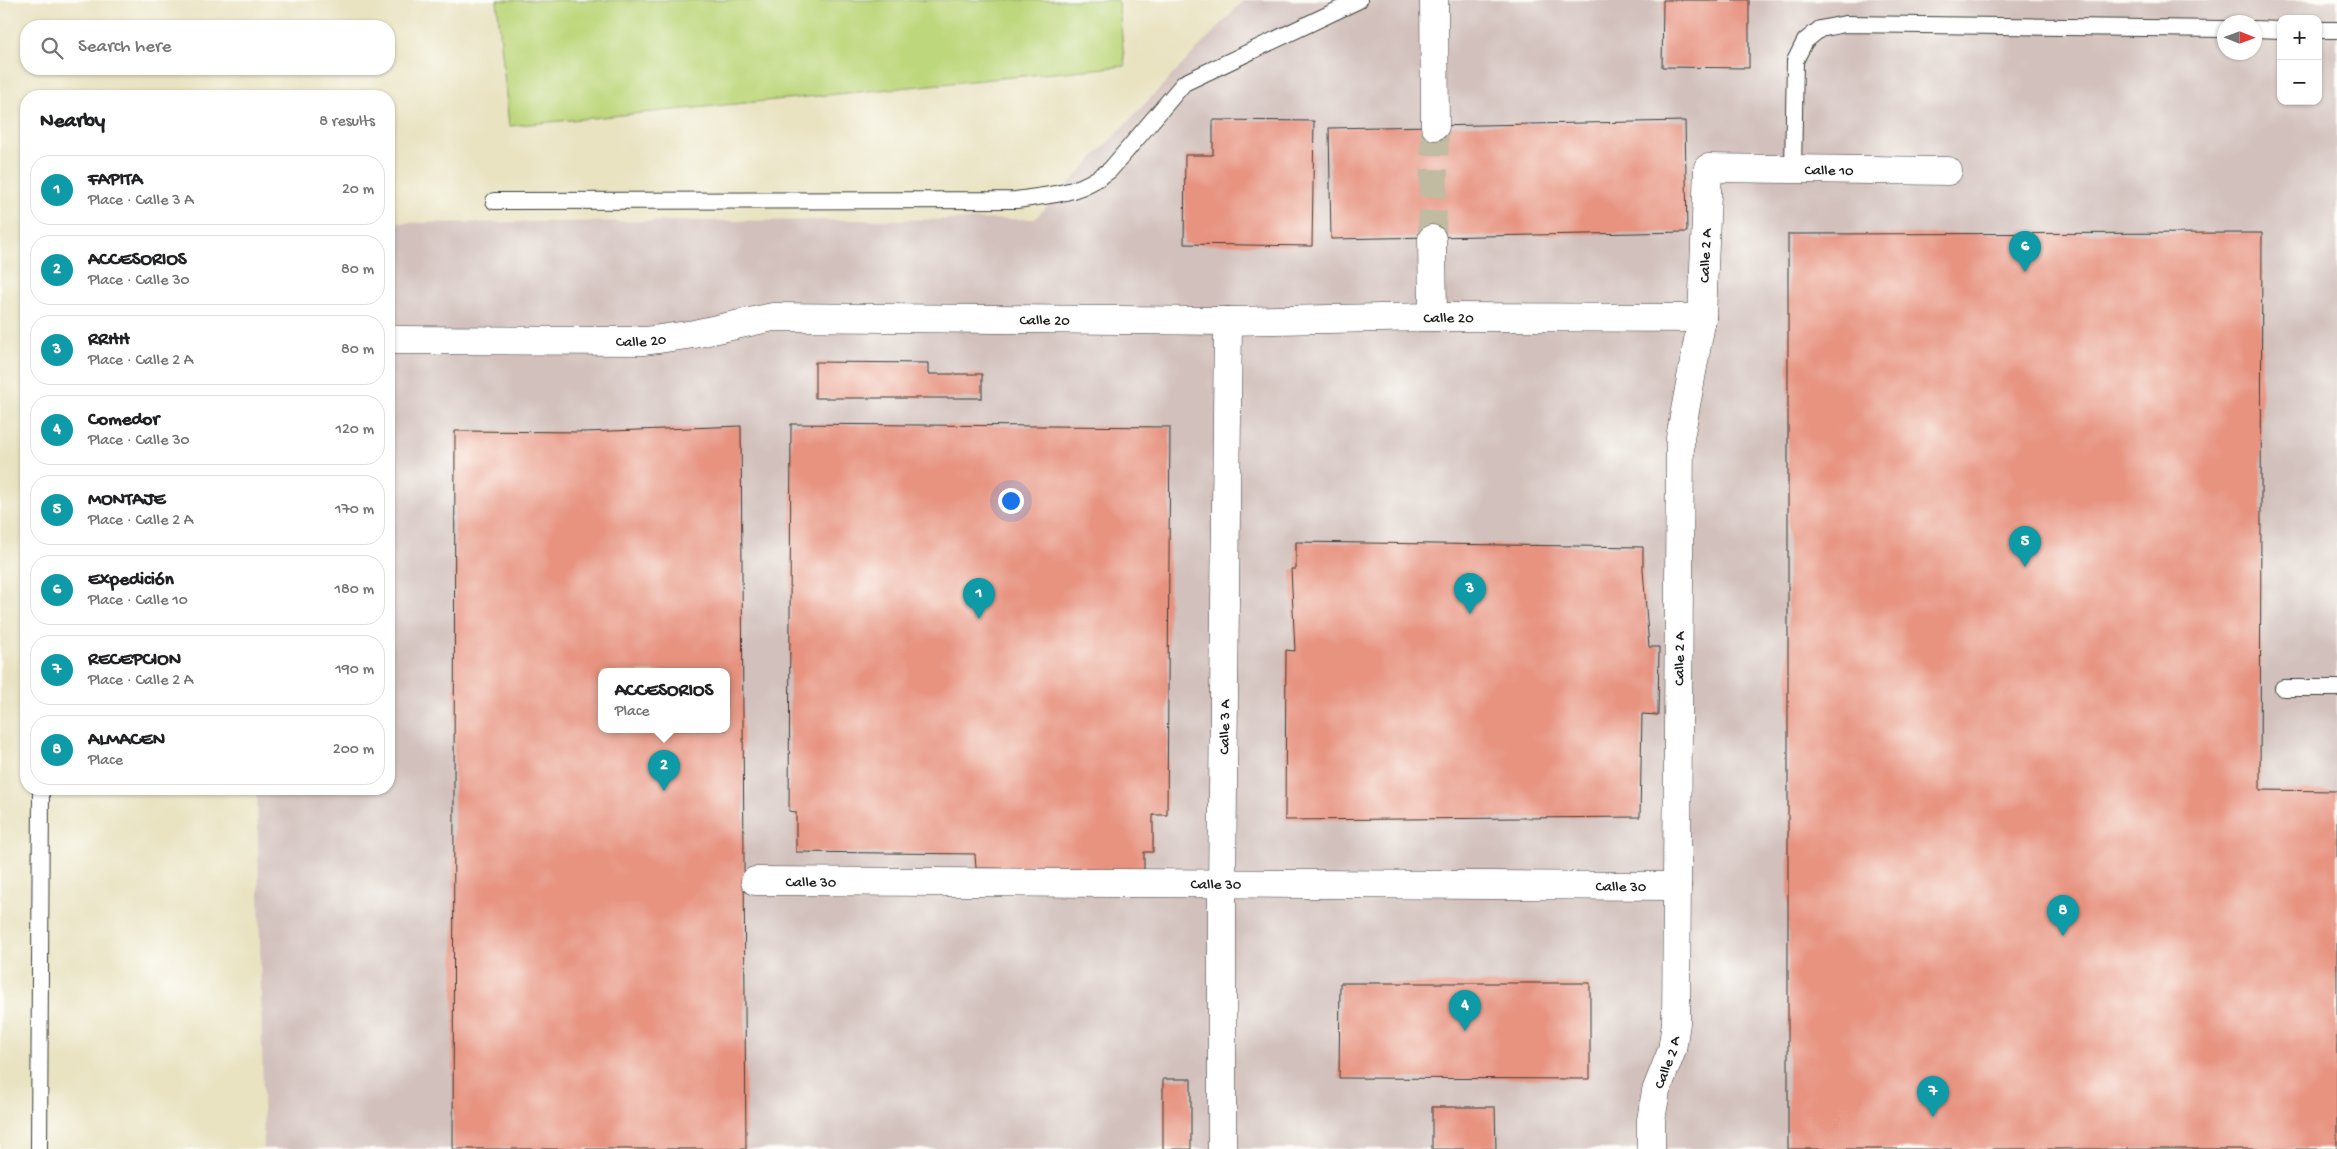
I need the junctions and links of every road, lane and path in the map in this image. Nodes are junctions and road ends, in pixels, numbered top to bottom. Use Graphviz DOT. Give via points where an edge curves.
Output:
graph roads {
  1 [pos="1359,0"];
  2 [pos="1434,0"];
  3 [pos="2217,29"];
  4 [pos="2262,29"];
  5 [pos="2277,30"];
  6 [pos="2322,30"];
  7 [pos="2337,30"];
  8 [pos="1435,126"];
  9 [pos="1708,168"];
  10 [pos="1793,169"];
  11 [pos="1948,171"];
  12 [pos="494,201"];
  13 [pos="1432,239"];
  14 [pos="1434,317"];
  15 [pos="1702,318"];
  16 [pos="1228,321"];
  17 [pos="395,340"];
  18 [pos="2283,688"];
  19 [pos="2337,688"];
  20 [pos="41,795"];
  21 [pos="755,882"];
  22 [pos="1222,885"];
  23 [pos="1677,886"];
  24 [pos="1222,1140"];
  25 [pos="39,1149"];
  26 [pos="1651,1149"];
  1 -- 12 [label="lane" via="1184,83 1110,170 1072,192 1016,200"];
  2 -- 8 [label="street"];
  3 -- 10 [label="lane" via="1845,24 1820,29 1805,41 1795,61"];
  4 -- 5 [label="lane"];
  6 -- 7 [label="lane"];
  9 -- 10 [label="street, Calle 10"];
  9 -- 15 [label="street, Calle 2 A"];
  10 -- 11 [label="street, Calle 10"];
  13 -- 14 [label="street"];
  14 -- 15 [label="street, Calle 20"];
  14 -- 16 [label="street, Calle 20"];
  15 -- 23 [label="street, Calle 2 A" via="1680,438"];
  16 -- 17 [label="street, Calle 20" via="773,316 694,334 645,340"];
  16 -- 22 [label="street, Calle 3 A"];
  18 -- 19 [label="lane"];
  20 -- 25 [label="lane"];
  21 -- 22 [label="street, Calle 30"];
  22 -- 23 [label="street, Calle 30"];
  22 -- 24 [label="street, Calle 3 A"];
  23 -- 26 [label="street, Calle 2 A" via="1676,1023 1672,1050 1656,1091"];
}
